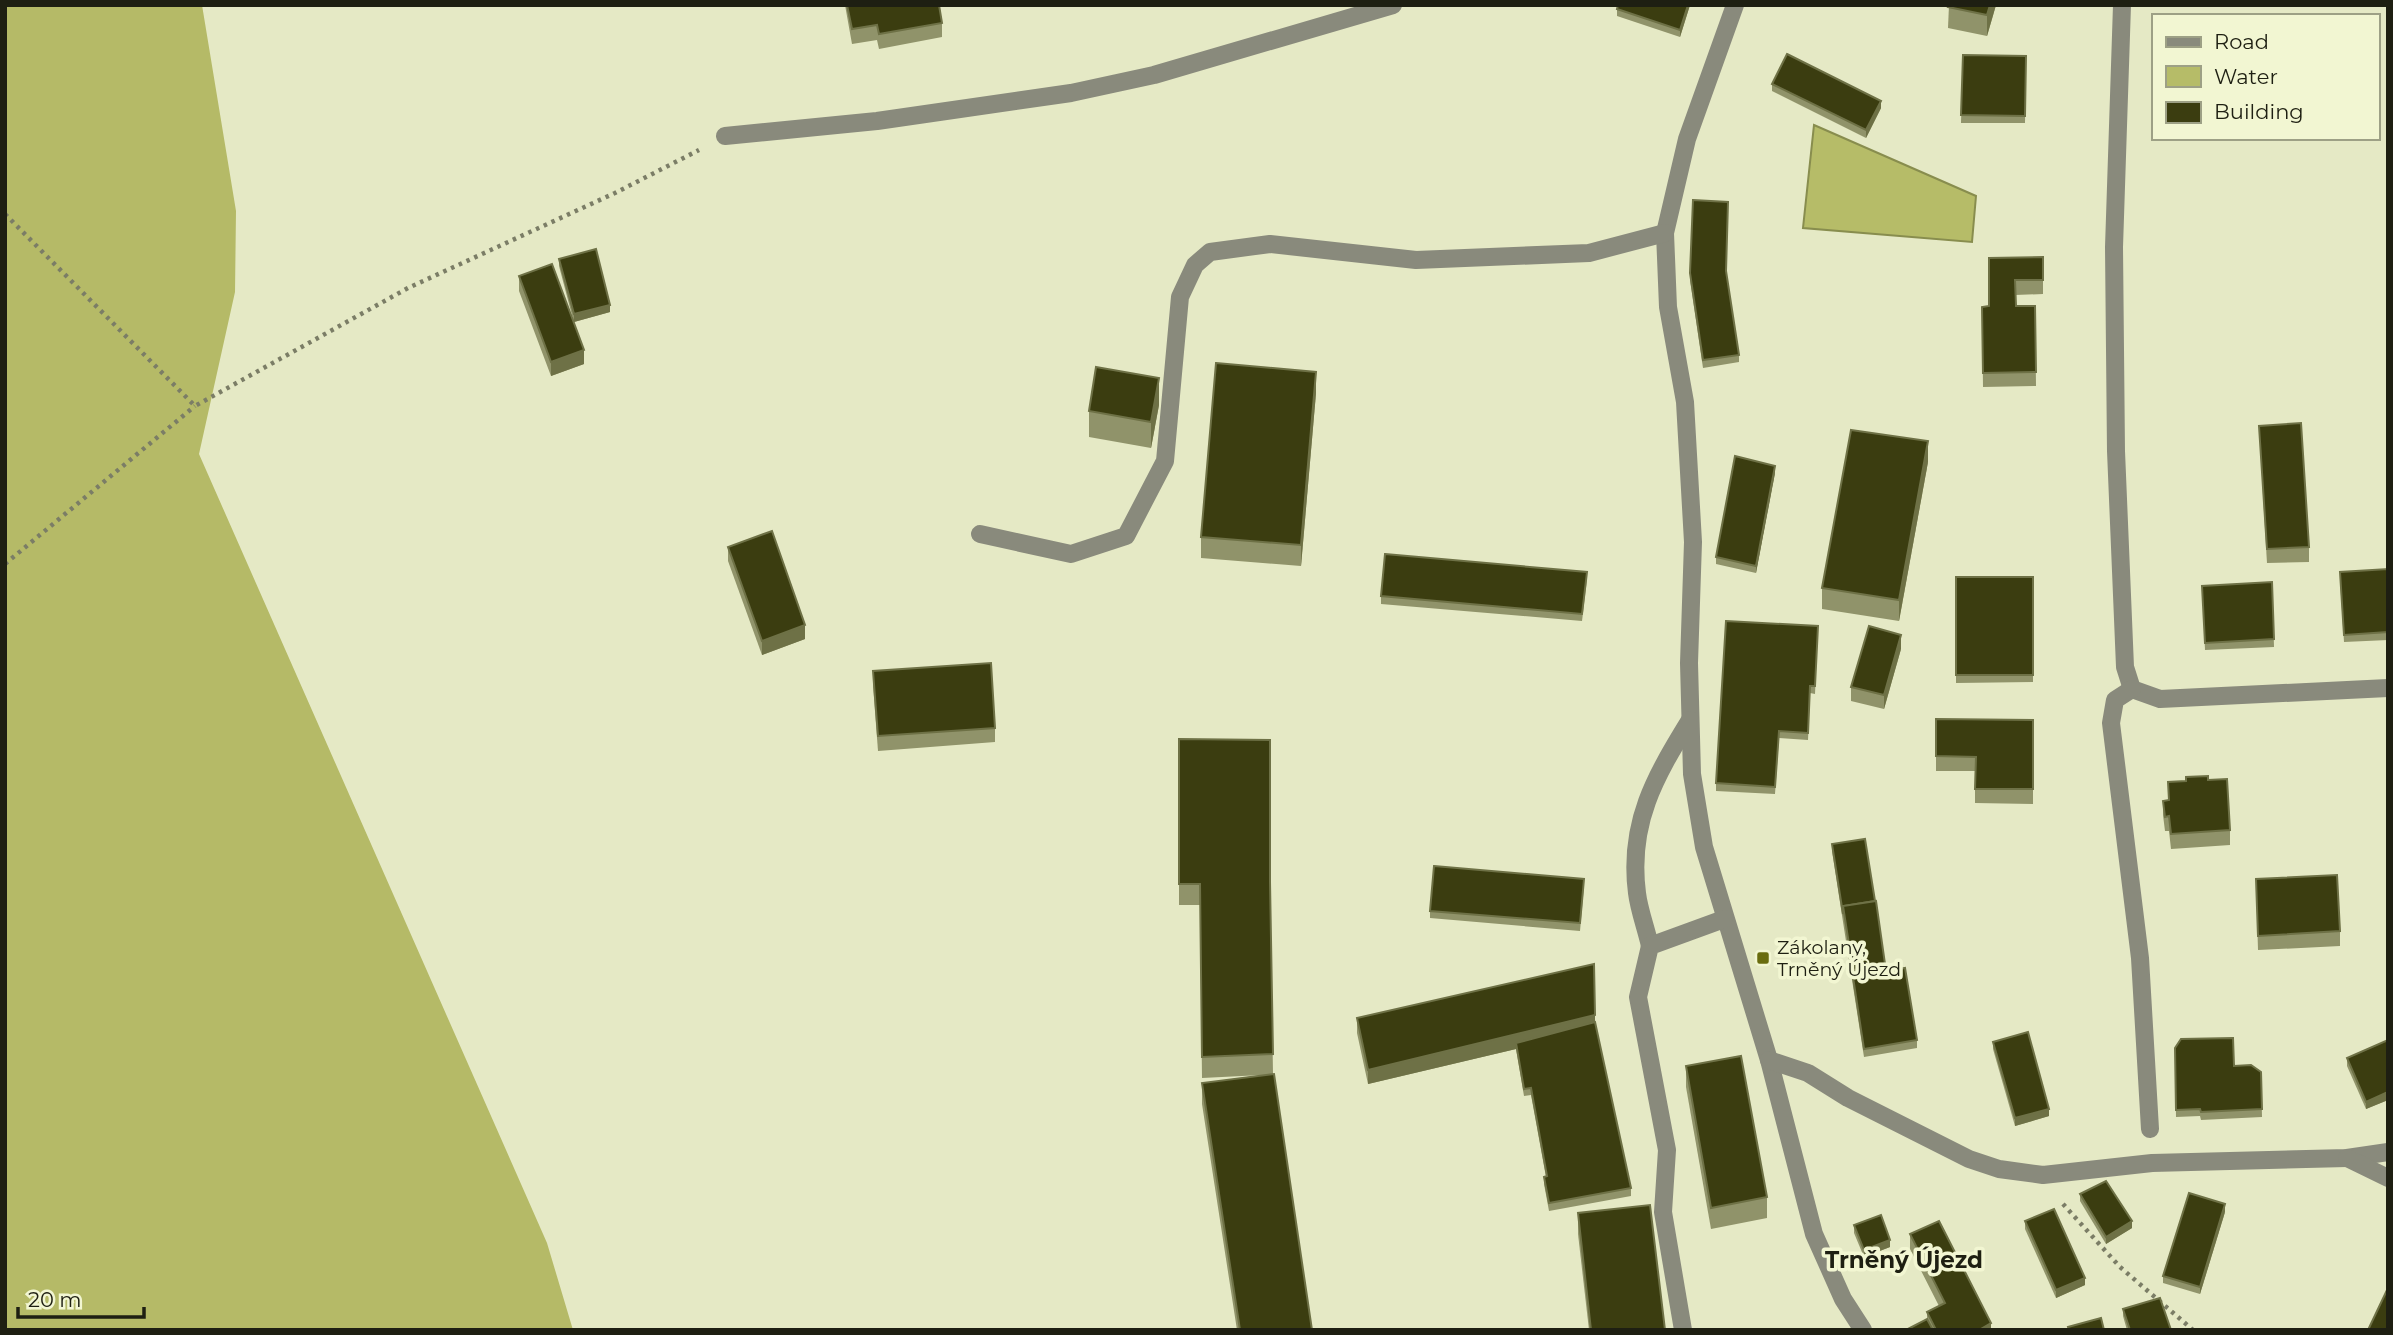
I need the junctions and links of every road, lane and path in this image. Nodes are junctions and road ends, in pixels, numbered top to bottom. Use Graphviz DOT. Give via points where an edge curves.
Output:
graph roads {
  1 [pos="1393,5"];
  2 [pos="1735,5"];
  3 [pos="2122,5"];
  4 [pos="725,136"];
  5 [pos="5,214"];
  6 [pos="1665,233"];
  7 [pos="195,406"];
  8 [pos="980,534"];
  9 [pos="5,564"];
  10 [pos="2388,688"];
  11 [pos="2132,689"];
  12 [pos="1690,720"];
  13 [pos="1724,919"];
  14 [pos="1650,946"];
  15 [pos="1769,1060"];
  16 [pos="2151,1129"];
  17 [pos="2388,1152"];
  18 [pos="2347,1158"];
  19 [pos="2043,1175"];
  20 [pos="2388,1178"];
  21 [pos="1683,1330"];
  22 [pos="1863,1330"];
  23 [pos="2193,1330"];
  1 -- 4 [label="street" via="1154,75 1071,93 877,121"];
  2 -- 6 [label="street" via="1687,139"];
  3 -- 11 [label="street" via="2114,247 2116,451 2124,667"];
  4 -- 7 [label="path" via="615,193 408,288"];
  5 -- 7 [label="path"];
  6 -- 8 [label="street" via="1588,253 1416,260 1270,244 1210,252 1195,265 1180,297 1165,461 1126,536 1071,554"];
  6 -- 12 [label="street" via="1668,307 1685,402 1693,542"];
  7 -- 9 [label="path"];
  10 -- 11 [label="street" via="2160,699"];
  11 -- 16 [label="street" via="2115,700 2111,723 2140,958"];
  12 -- 13 [label="street" via="1692,774 1704,847"];
  12 -- 14 [label="street" via="1649,792 1636,840 1637,893"];
  13 -- 14 [label="street"];
  13 -- 15 [label="street"];
  14 -- 21 [label="street" via="1638,997 1667,1150 1663,1212"];
  15 -- 19 [label="street" via="1808,1073 1969,1159 1998,1169"];
  15 -- 22 [label="street" via="1814,1234 1843,1299"];
  17 -- 18 [label="street"];
  18 -- 19 [label="street" via="2152,1163"];
  18 -- 20 [label="street"];
  19 -- 23 [label="path" via="2061,1202 2120,1267"];
}
